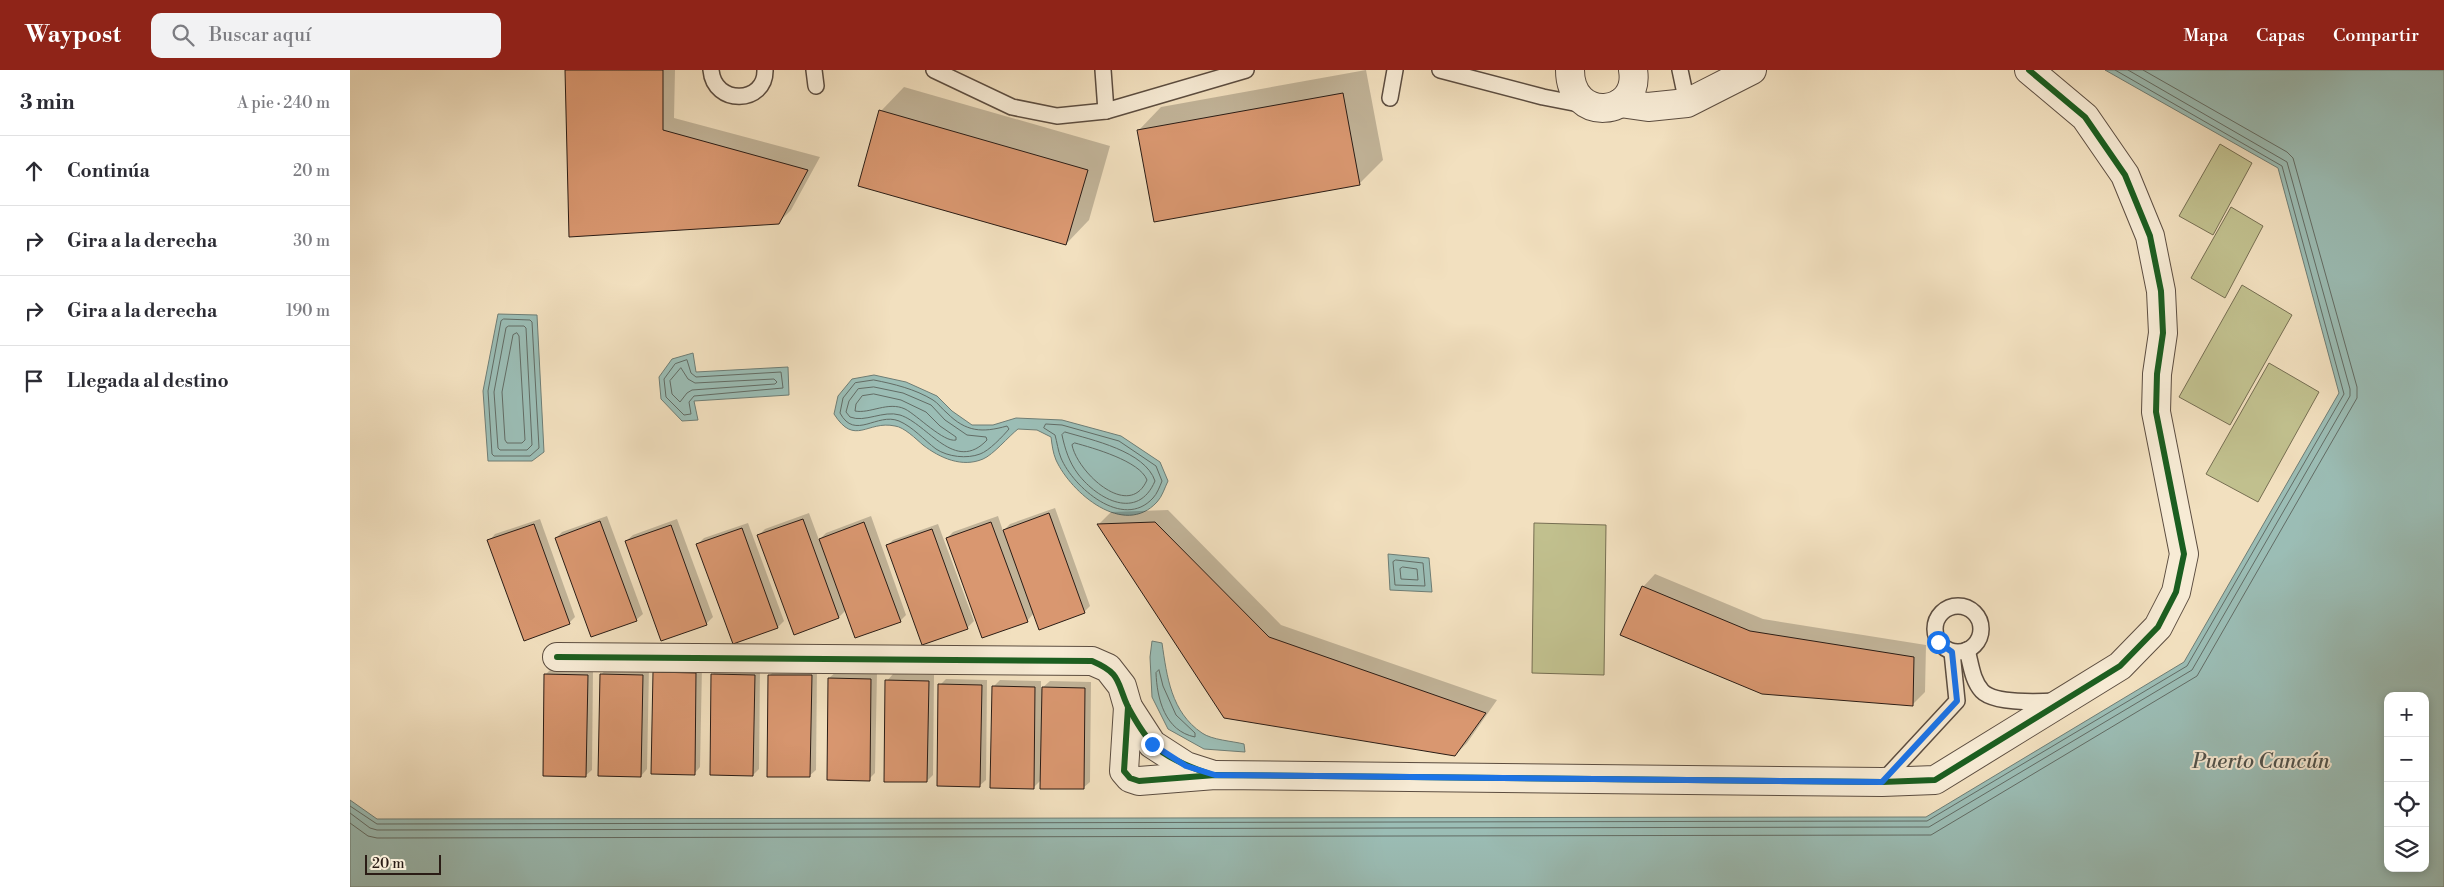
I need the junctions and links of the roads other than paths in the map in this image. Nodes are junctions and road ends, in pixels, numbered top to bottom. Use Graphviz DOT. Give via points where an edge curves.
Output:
graph roads {
  1 [pos="711,70"];
  2 [pos="765,70"];
  3 [pos="814,70"];
  4 [pos="934,70"];
  5 [pos="1103,70"];
  6 [pos="1246,70"];
  7 [pos="1395,70"];
  8 [pos="1440,70"];
  9 [pos="1570,70"];
  10 [pos="1634,70"];
  11 [pos="1680,70"];
  12 [pos="1752,70"];
  13 [pos="2029,70"];
  14 [pos="816,86"];
  15 [pos="1390,98"];
  16 [pos="1620,103"];
  17 [pos="1687,103"];
  18 [pos="1590,106"];
  19 [pos="1106,111"];
  20 [pos="1967,650"];
  21 [pos="1952,652"];
  22 [pos="557,658"];
  23 [pos="2062,701"];
  24 [pos="1128,707"];
  25 [pos="1152,744"];
  26 [pos="1125,755"];
  27 [pos="1215,775"];
  28 [pos="1882,782"];
  1 -- 2 [label="lane" via="721,91 739,97 756,91"];
  3 -- 14 [label="lane"];
  4 -- 19 [label="lane" via="1012,106 1057,116"];
  5 -- 19 [label="lane"];
  6 -- 19 [label="lane"];
  7 -- 15 [label="lane"];
  8 -- 18 [label="lane"];
  9 -- 18 [label="street" via="1573,91"];
  10 -- 16 [label="street" via="1631,90"];
  11 -- 17 [label="lane"];
  12 -- 17 [label="street"];
  13 -- 23 [label="street" via="2085,117 2125,175 2150,236 2161,291 2163,333 2156,374 2156,412 2184,554 2176,592 2158,627 2120,666"];
  16 -- 17 [label="street" via="1648,107"];
  16 -- 18 [label="street" via="1610,108"];
  20 -- 21 [label="lane"];
  20 -- 21 [label="lane" via="1978,641 1981,633 1979,619 1969,608 1954,605 1940,612 1934,627 1938,642"];
  20 -- 23 [label="lane" via="1974,678 1983,692 1994,698"];
  21 -- 28 [label="lane" via="1957,701"];
  22 -- 24 [label="street" via="1092,661 1108,668 1122,686"];
  23 -- 28 [label="street" via="1934,780"];
  24 -- 25 [label="street"];
  24 -- 26 [label="street"];
  25 -- 26 [label="street" via="1135,743"];
  25 -- 27 [label="street" via="1186,766"];
  26 -- 27 [label="street" via="1124,771 1139,781"];
  27 -- 28 [label="street"];
}
